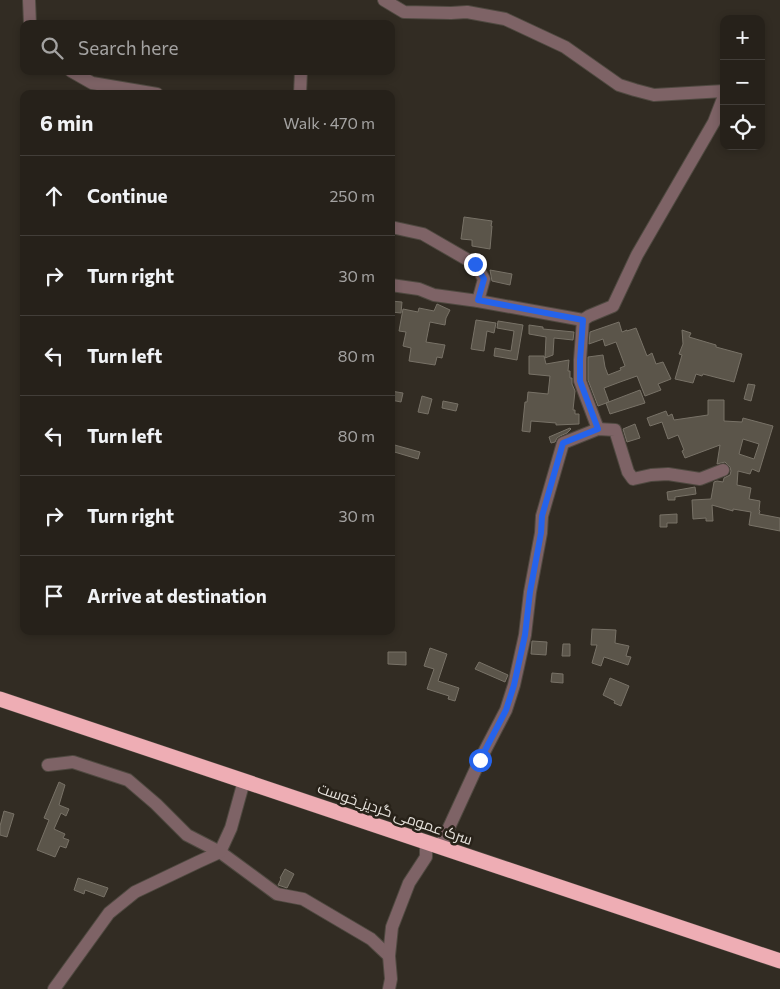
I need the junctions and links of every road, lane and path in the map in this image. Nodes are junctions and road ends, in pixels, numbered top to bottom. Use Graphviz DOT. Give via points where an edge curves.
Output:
graph roads {
  1 [pos="30,0"];
  2 [pos="384,0"];
  3 [pos="30,20"];
  4 [pos="78,75"];
  5 [pos="301,75"];
  6 [pos="133,90"];
  7 [pos="300,90"];
  8 [pos="720,91"];
  9 [pos="721,105"];
  10 [pos="395,229"];
  11 [pos="395,286"];
  12 [pos="478,300"];
  13 [pos="583,320"];
  14 [pos="598,429"];
  15 [pos="723,470"];
  16 [pos="0,699"];
  17 [pos="48,765"];
  18 [pos="244,781"];
  19 [pos="433,845"];
  20 [pos="220,852"];
  21 [pos="389,956"];
  22 [pos="780,960"];
  23 [pos="54,989"];
  24 [pos="389,989"];
  1 -- 3 [label="street"];
  2 -- 8 [label="street" via="404,12 467,12 505,19 565,47 619,85 635,90 654,95"];
  4 -- 6 [label="street" via="92,83"];
  5 -- 7 [label="street"];
  9 -- 13 [label="street" via="714,122 637,255 613,306"];
  10 -- 12 [label="street" via="423,234 475,264 484,279"];
  11 -- 12 [label="street" via="434,295"];
  12 -- 13 [label="street"];
  13 -- 14 [label="street" via="580,381"];
  14 -- 15 [label="street" via="615,430 633,479 668,474 700,479"];
  14 -- 19 [label="street" via="563,443 542,516 525,635 506,710"];
  16 -- 18 [label="highway, سرک عمومی گردیز_خوست"];
  17 -- 20 [label="street" via="73,762 128,780 187,835"];
  18 -- 19 [label="highway, سرک عمومی گردیز_خوست"];
  18 -- 20 [label="street" via="231,828"];
  19 -- 21 [label="street" via="409,883 392,927"];
  19 -- 22 [label="highway, سرک عمومی گردیز_خوست"];
  20 -- 21 [label="street" via="277,894 302,899 371,939"];
  20 -- 23 [label="street" via="135,892 109,913"];
  21 -- 24 [label="street"];
}
